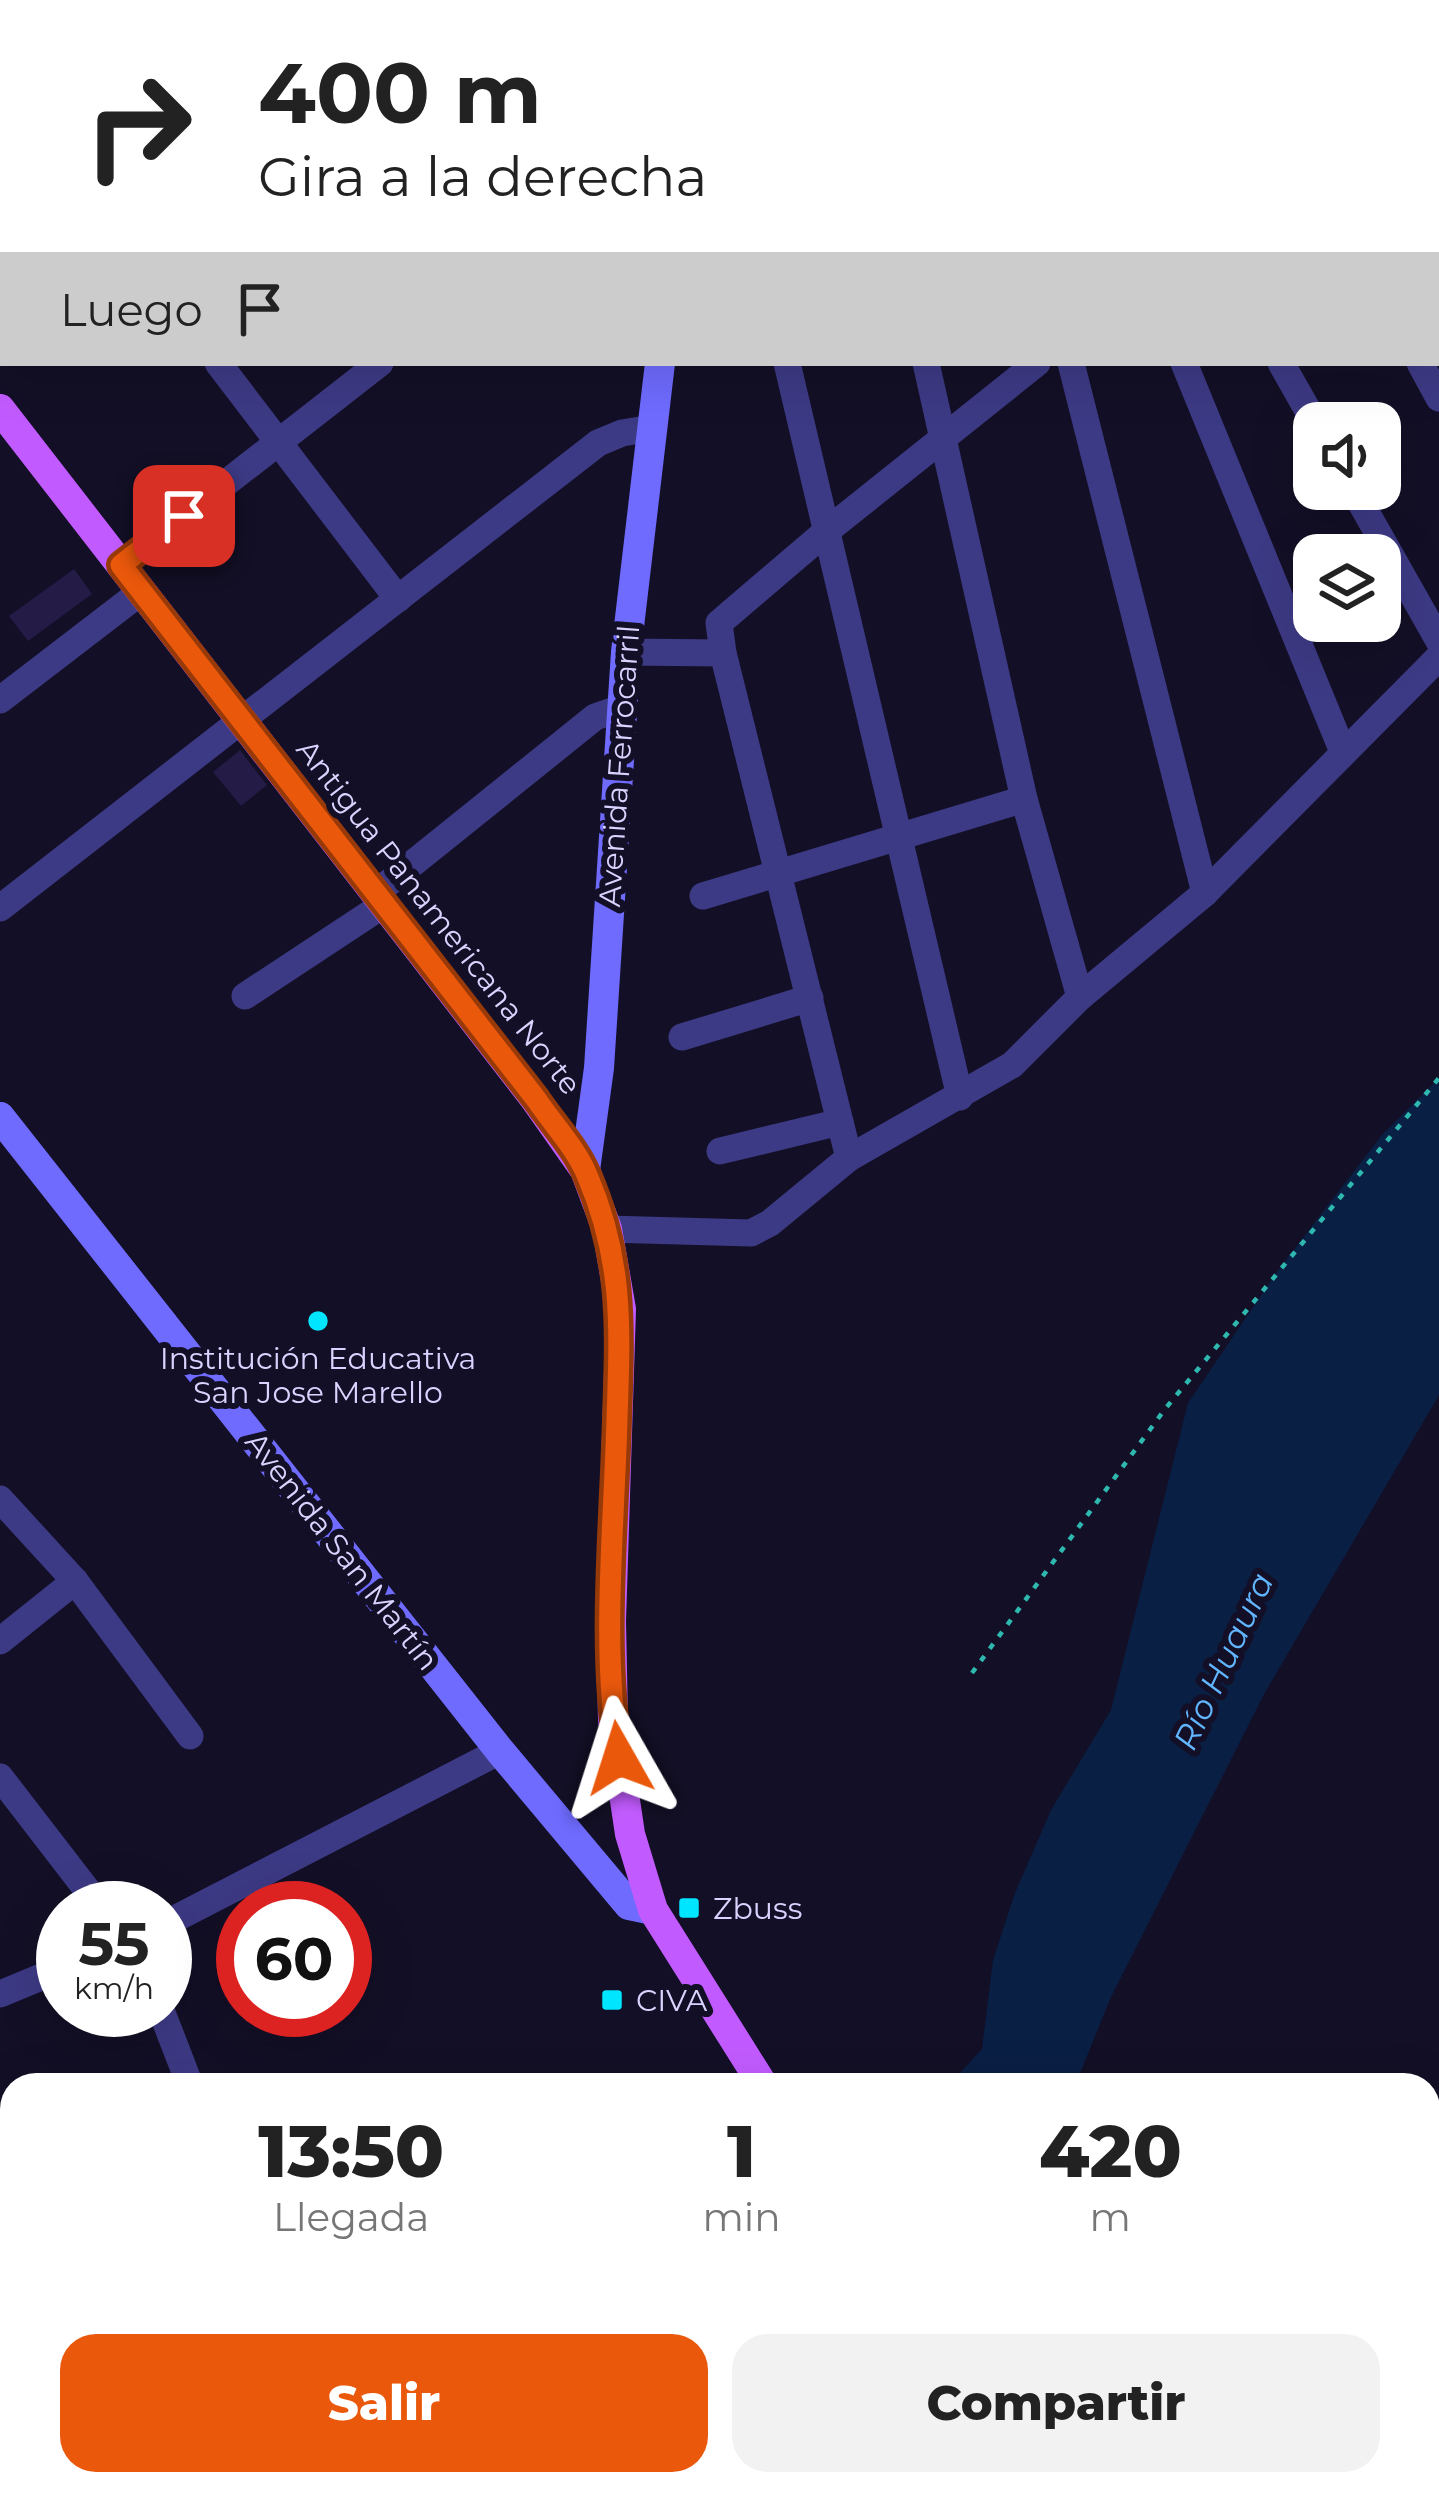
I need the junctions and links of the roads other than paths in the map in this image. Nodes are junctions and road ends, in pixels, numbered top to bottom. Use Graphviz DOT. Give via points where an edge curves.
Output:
graph roads {
  1 [pos="220,366"];
  2 [pos="376,366"];
  3 [pos="660,366"];
  4 [pos="788,366"];
  5 [pos="927,366"];
  6 [pos="1032,366"];
  7 [pos="1072,366"];
  8 [pos="1185,366"];
  9 [pos="1422,366"];
  10 [pos="1293,367"];
  11 [pos="1439,398"];
  12 [pos="1307,402"];
  13 [pos="0,409"];
  14 [pos="652,428"];
  15 [pos="944,437"];
  16 [pos="278,442"];
  17 [pos="1365,510"];
  18 [pos="828,530"];
  19 [pos="121,565"];
  20 [pos="142,591"];
  21 [pos="398,599"];
  22 [pos="1439,640"];
  23 [pos="626,652"];
  24 [pos="723,653"];
  25 [pos="1439,657"];
  26 [pos="0,700"];
  27 [pos="621,708"];
  28 [pos="242,721"];
  29 [pos="1343,752"];
  30 [pos="1024,799"];
  31 [pos="900,838"];
  32 [pos="780,871"];
  33 [pos="1205,893"];
  34 [pos="703,896"];
  35 [pos="380,899"];
  36 [pos="0,908"];
  37 [pos="245,996"];
  38 [pos="1080,997"];
  39 [pos="810,998"];
  40 [pos="682,1037"];
  41 [pos="960,1097"];
  42 [pos="840,1122"];
  43 [pos="3,1126"];
  44 [pos="720,1151"];
  45 [pos="848,1158"];
  46 [pos="585,1170"];
  47 [pos="607,1229"];
  48 [pos="0,1499"];
  49 [pos="75,1581"];
  50 [pos="0,1641"];
  51 [pos="190,1736"];
  52 [pos="500,1751"];
  53 [pos="0,1777"];
  54 [pos="80,1881"];
  55 [pos="192,1910"];
  56 [pos="653,1910"];
  57 [pos="36,1979"];
  58 [pos="0,1994"];
  59 [pos="171,2037"];
  60 [pos="185,2073"];
  61 [pos="748,2073"];
  1 -- 16 [label="street"];
  2 -- 16 [label="street"];
  3 -- 14 [label="main road, Avenida Ferrocarril"];
  4 -- 18 [label="street"];
  5 -- 15 [label="street"];
  6 -- 15 [label="street"];
  7 -- 33 [label="street"];
  8 -- 29 [label="street"];
  9 -- 11 [label="street"];
  10 -- 12 [label="street"];
  13 -- 19 [label="main road, Antigua Panamericana Norte"];
  14 -- 21 [label="street" via="598,443"];
  14 -- 23 [label="main road, Avenida Ferrocarril"];
  15 -- 18 [label="street"];
  15 -- 30 [label="street"];
  16 -- 19 [label="street"];
  16 -- 21 [label="street"];
  17 -- 22 [label="street"];
  18 -- 24 [label="street" via="725,614"];
  18 -- 31 [label="street"];
  19 -- 20 [label="main road, Antigua Panamericana Norte"];
  20 -- 26 [label="street"];
  20 -- 28 [label="main road, Antigua Panamericana Norte"];
  21 -- 28 [label="street"];
  23 -- 24 [label="street"];
  23 -- 27 [label="main road, Avenida Ferrocarril"];
  24 -- 32 [label="street"];
  25 -- 29 [label="street"];
  27 -- 35 [label="street" via="595,717"];
  27 -- 46 [label="main road, Avenida Ferrocarril" via="599,1068"];
  28 -- 35 [label="main road, Antigua Panamericana Norte"];
  28 -- 36 [label="street"];
  29 -- 33 [label="street"];
  30 -- 31 [label="street"];
  30 -- 38 [label="street"];
  31 -- 32 [label="street"];
  31 -- 41 [label="street"];
  32 -- 34 [label="street"];
  32 -- 39 [label="street"];
  33 -- 38 [label="street"];
  35 -- 37 [label="street"];
  35 -- 46 [label="main road, Antigua Panamericana Norte"];
  38 -- 41 [label="street" via="1012,1065"];
  39 -- 40 [label="street"];
  39 -- 42 [label="street"];
  41 -- 45 [label="street"];
  42 -- 44 [label="street"];
  42 -- 45 [label="street"];
  43 -- 52 [label="main road, Avenida San Martín"];
  45 -- 47 [label="street" via="751,1233"];
  46 -- 47 [label="main road, Antigua Panamericana Norte"];
  47 -- 56 [label="main road, Antigua Panamericana Norte" via="621,1309 613,1720 630,1834"];
  48 -- 49 [label="street"];
  49 -- 50 [label="street"];
  49 -- 51 [label="street"];
  52 -- 55 [label="street"];
  52 -- 56 [label="main road, Avenida San Martín" via="629,1905"];
  53 -- 54 [label="street"];
  56 -- 61 [label="main road, Antigua Panamericana Norte"];
  57 -- 58 [label="street"];
  59 -- 60 [label="street"];
}
